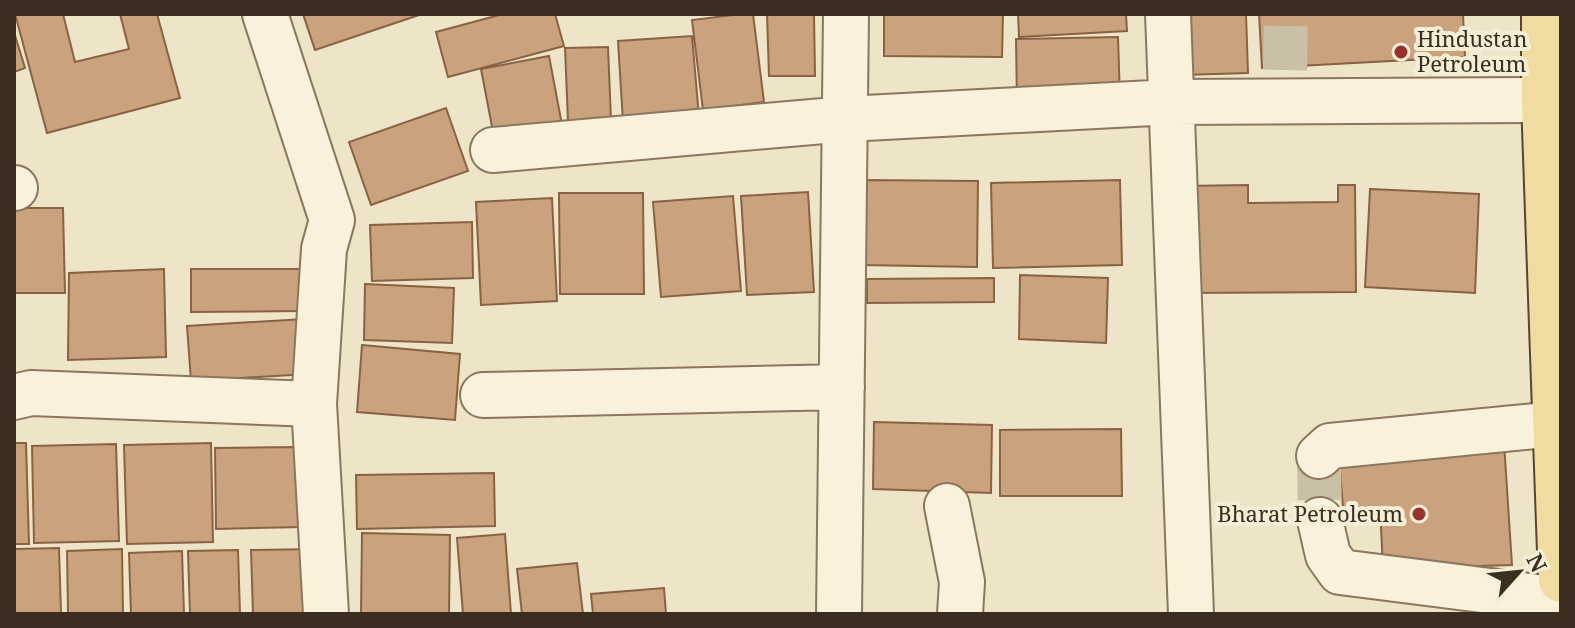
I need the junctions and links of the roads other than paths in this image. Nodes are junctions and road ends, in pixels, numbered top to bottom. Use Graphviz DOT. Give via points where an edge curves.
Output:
graph roads {
  1 [pos="265,14"];
  2 [pos="846,14"];
  3 [pos="1168,14"];
  4 [pos="1544,14"];
  5 [pos="1285,70"];
  6 [pos="1544,88"];
  7 [pos="1172,102"];
  8 [pos="846,119"];
  9 [pos="493,150"];
  10 [pos="842,387"];
  11 [pos="483,395"];
  12 [pos="14,397"];
  13 [pos="314,404"];
  14 [pos="1556,424"];
  15 [pos="1319,456"];
  16 [pos="947,506"];
  17 [pos="1320,520"];
  18 [pos="1561,580"];
  19 [pos="1561,600"];
  20 [pos="326,614"];
  21 [pos="839,614"];
  22 [pos="960,614"];
  23 [pos="1191,614"];
  1 -- 13 [label="street" via="332,220 324,249"];
  2 -- 8 [label="street"];
  3 -- 7 [label="street"];
  4 -- 6 [label="main road"];
  5 -- 6 [label="street" via="1293,77"];
  6 -- 7 [label="street"];
  6 -- 14 [label="main road"];
  7 -- 8 [label="street"];
  7 -- 23 [label="street"];
  8 -- 9 [label="street"];
  8 -- 10 [label="street"];
  10 -- 11 [label="street"];
  10 -- 21 [label="street"];
  12 -- 13 [label="street" via="31,393"];
  13 -- 20 [label="street"];
  14 -- 15 [label="street" via="1330,446"];
  14 -- 18 [label="main road"];
  16 -- 22 [label="street" via="962,582"];
  17 -- 19 [label="street" via="1328,555 1340,572"];
}
